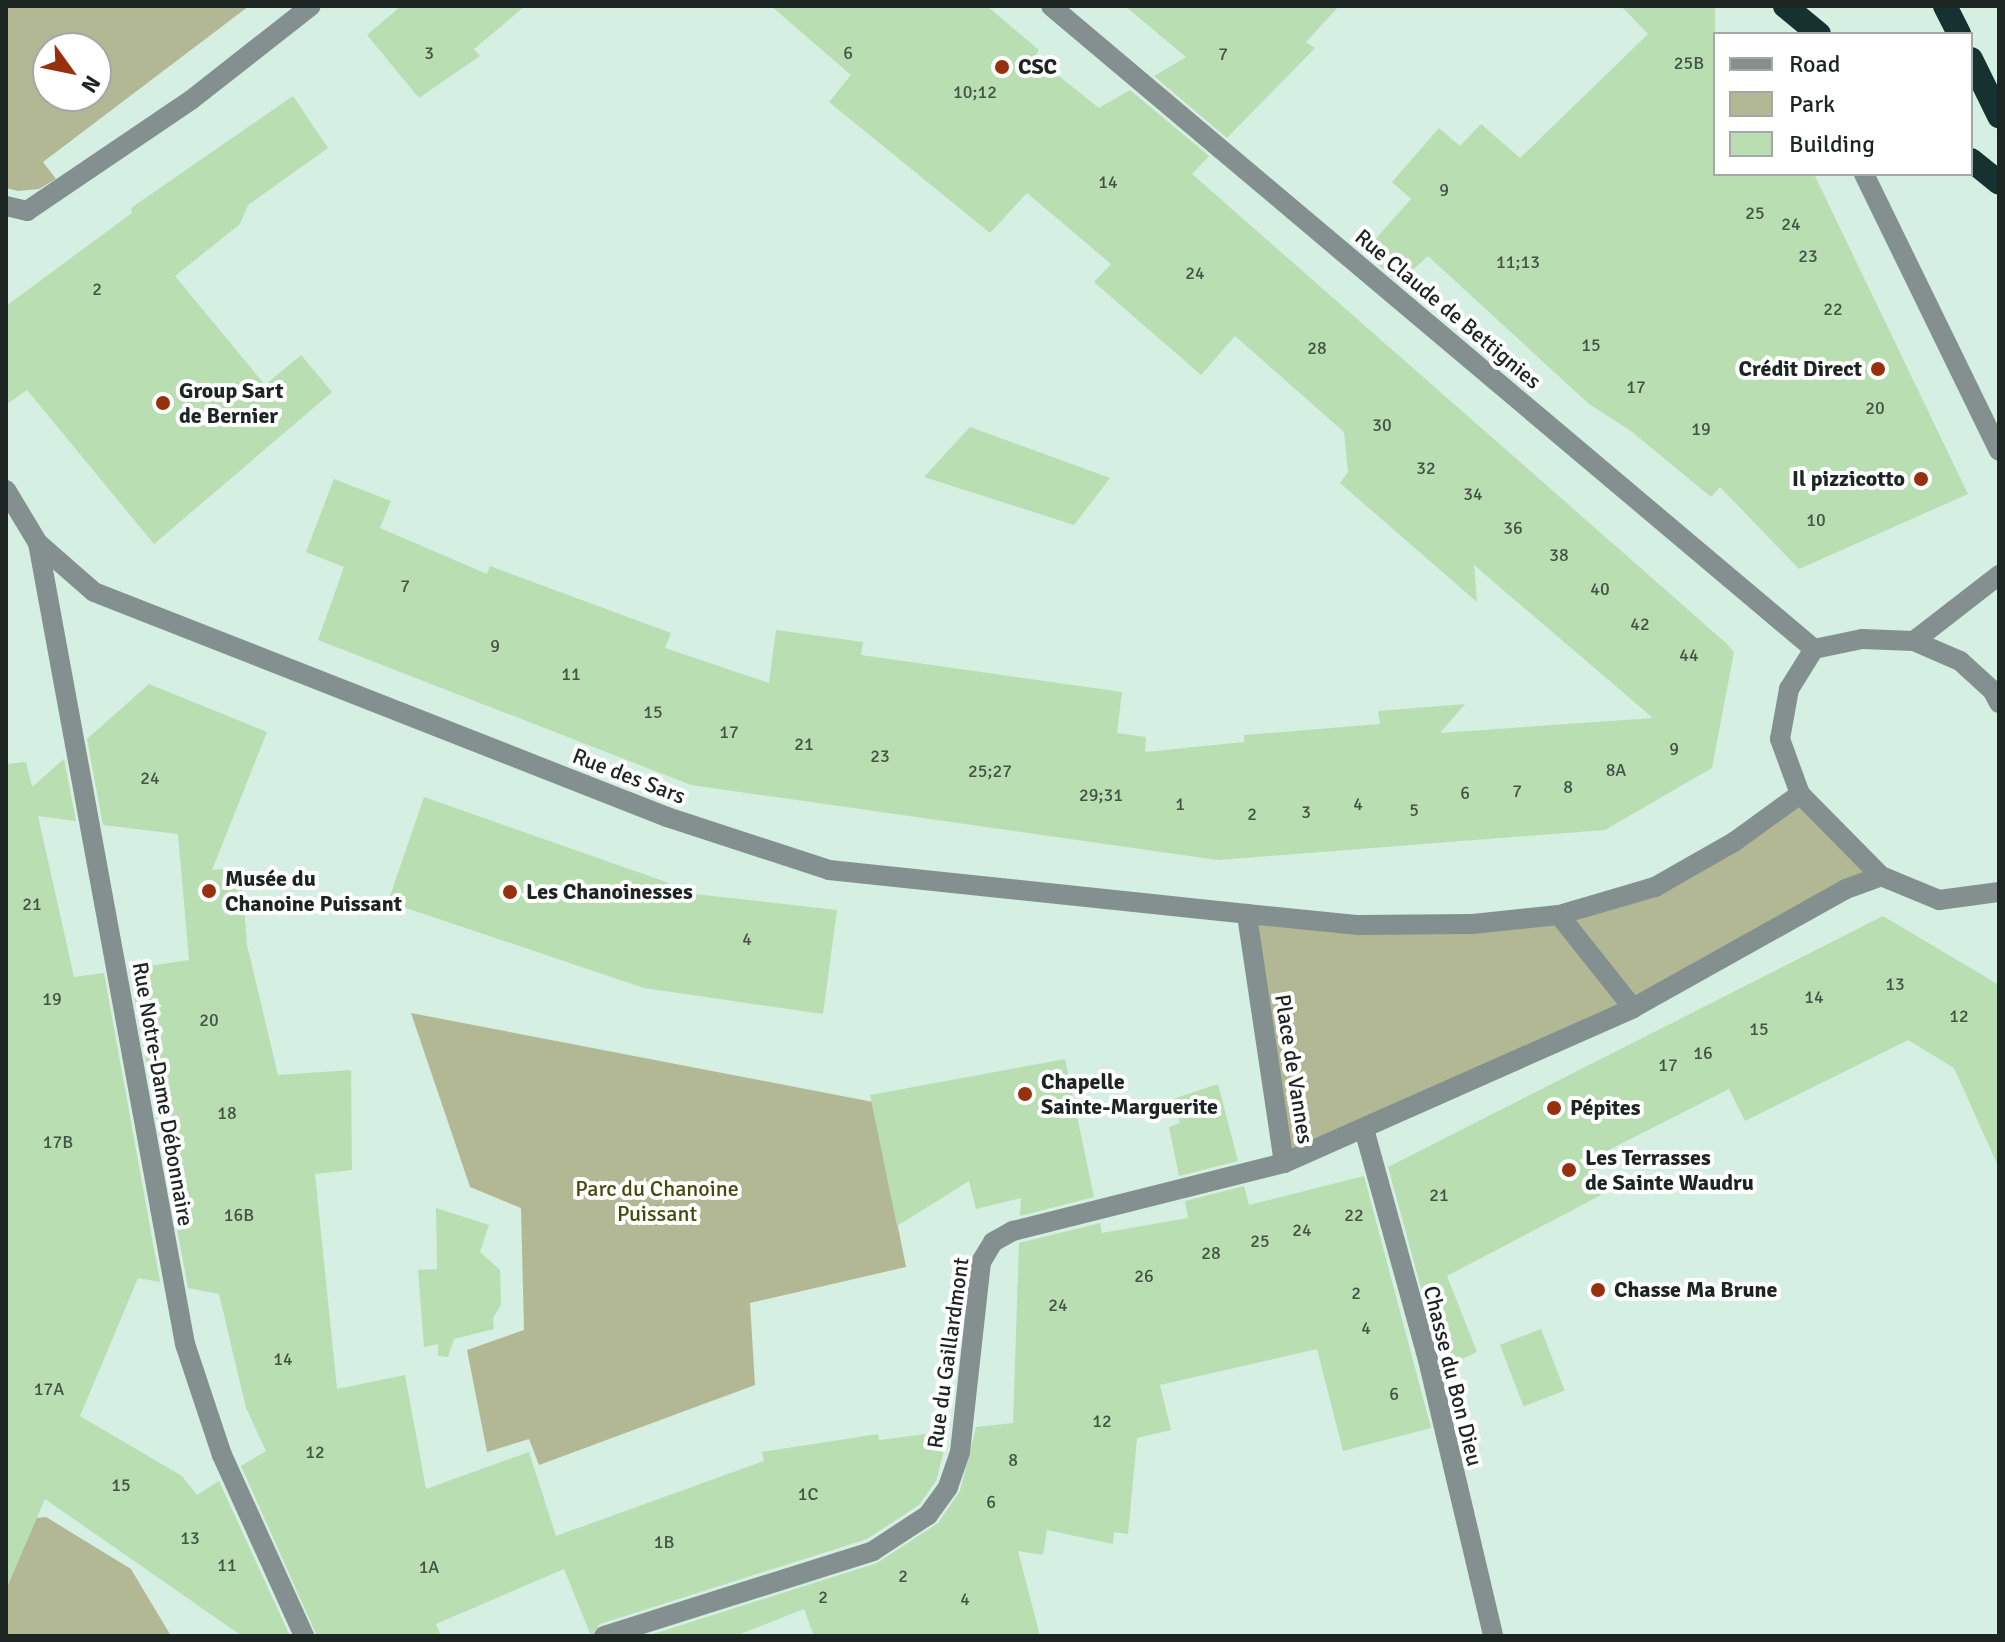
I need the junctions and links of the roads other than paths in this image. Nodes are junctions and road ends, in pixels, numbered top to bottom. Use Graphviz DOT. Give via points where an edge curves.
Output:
graph roads {
  1 [pos="311,6"];
  2 [pos="1051,6"];
  3 [pos="1785,6"];
  4 [pos="1945,6"];
  5 [pos="1797,32"];
  6 [pos="1817,32"];
  7 [pos="1958,32"];
  8 [pos="1973,63"];
  9 [pos="1999,116"];
  10 [pos="1973,162"];
  11 [pos="1865,176"];
  12 [pos="1999,183"];
  13 [pos="6,206"];
  14 [pos="1999,451"];
  15 [pos="6,490"];
  16 [pos="38,543"];
  17 [pos="1999,575"];
  18 [pos="1914,641"];
  19 [pos="1814,649"];
  20 [pos="1999,703"];
  21 [pos="1800,794"];
  22 [pos="1881,876"];
  23 [pos="1999,892"];
  24 [pos="1247,914"];
  25 [pos="1559,915"];
  26 [pos="1633,1008"];
  27 [pos="1364,1129"];
  28 [pos="1284,1163"];
  29 [pos="304,1636"];
  30 [pos="604,1636"];
  31 [pos="1493,1636"];
  1 -- 13 [label="street" via="191,100 27,211"];
  2 -- 19 [label="street, Rue Claude de Bettignies"];
  3 -- 5 [label="street"];
  3 -- 6 [label="highway"];
  4 -- 7 [label="highway"];
  8 -- 9 [label="highway"];
  10 -- 12 [label="highway"];
  11 -- 14 [label="street"];
  15 -- 16 [label="street"];
  16 -- 24 [label="street, Rue des Sars" via="94,592 667,817 829,870"];
  16 -- 29 [label="street, Rue Notre-Dame Débonnaire" via="185,1344 222,1455"];
  17 -- 18 [label="street"];
  18 -- 19 [label="street" via="1862,639"];
  18 -- 20 [label="street" via="1960,661"];
  19 -- 21 [label="street" via="1789,689 1780,739"];
  21 -- 22 [label="street"];
  21 -- 25 [label="street" via="1734,842 1655,887"];
  22 -- 23 [label="street" via="1939,900"];
  22 -- 26 [label="street, Place de Vannes" via="1846,889"];
  24 -- 25 [label="street" via="1358,925 1473,924"];
  24 -- 28 [label="street, Place de Vannes"];
  25 -- 26 [label="street"];
  26 -- 27 [label="street, Place de Vannes"];
  27 -- 28 [label="street, Place de Vannes"];
  27 -- 31 [label="street, Chasse du Bon Dieu" via="1428,1360"];
  28 -- 30 [label="street, Rue du Gaillardmont" via="1013,1231 993,1242 981,1262 960,1452 948,1487 928,1515 873,1551"];
}
